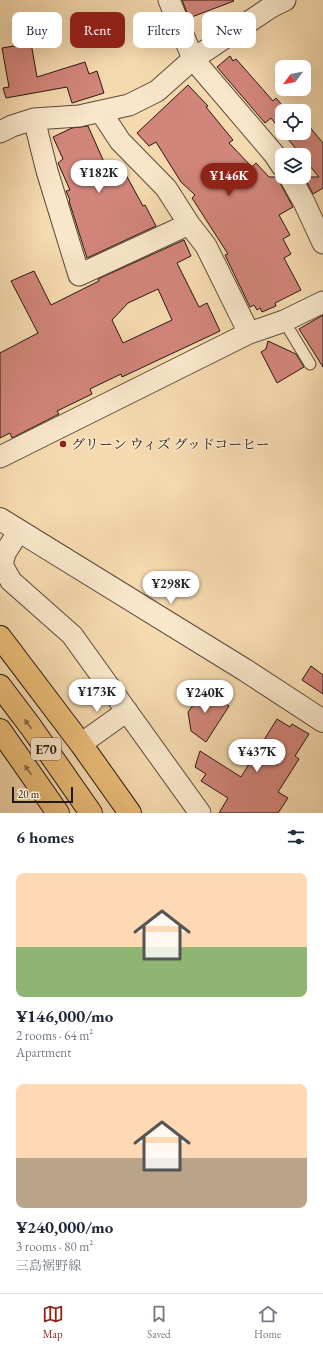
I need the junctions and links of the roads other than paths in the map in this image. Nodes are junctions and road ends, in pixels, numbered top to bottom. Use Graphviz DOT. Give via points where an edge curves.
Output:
graph roads {
  1 [pos="170,0"];
  2 [pos="285,0"];
  3 [pos="193,59"];
  4 [pos="101,112"];
  5 [pos="34,119"];
  6 [pos="0,132"];
  7 [pos="275,156"];
  8 [pos="294,184"];
  9 [pos="189,224"];
  10 [pos="323,243"];
  11 [pos="323,302"];
  12 [pos="284,321"];
  13 [pos="249,333"];
  14 [pos="310,364"];
  15 [pos="0,457"];
  16 [pos="0,519"];
  17 [pos="19,531"];
  18 [pos="0,628"];
  19 [pos="0,637"];
  20 [pos="0,686"];
  21 [pos="127,711"];
  22 [pos="323,721"];
  23 [pos="0,730"];
  24 [pos="85,741"];
  25 [pos="58,813"];
  26 [pos="91,813"];
  27 [pos="130,813"];
  28 [pos="200,813"];
  1 -- 3 [label="street"];
  2 -- 3 [label="street"];
  3 -- 4 [label="street" via="157,91 129,105"];
  3 -- 7 [label="street"];
  4 -- 5 [label="street"];
  4 -- 9 [label="street" via="120,141 166,188"];
  5 -- 6 [label="street"];
  5 -- 9 [label="street" via="47,172 79,275"];
  8 -- 10 [label="street"];
  9 -- 13 [label="street" via="206,246"];
  11 -- 12 [label="street"];
  12 -- 13 [label="street"];
  12 -- 14 [label="lane"];
  13 -- 15 [label="street"];
  16 -- 17 [label="street"];
  17 -- 21 [label="street" via="5,553 2,565 11,581 72,635"];
  17 -- 22 [label="street"];
  18 -- 24 [label="main road"];
  19 -- 27 [label="main road, E70"];
  26 -- 20 [label="main road, E70, one-way"];
  21 -- 24 [label="street"];
  21 -- 28 [label="street"];
  25 -- 23 [label="main road, one-way"];
  24 -- 27 [label="main road"];
}
